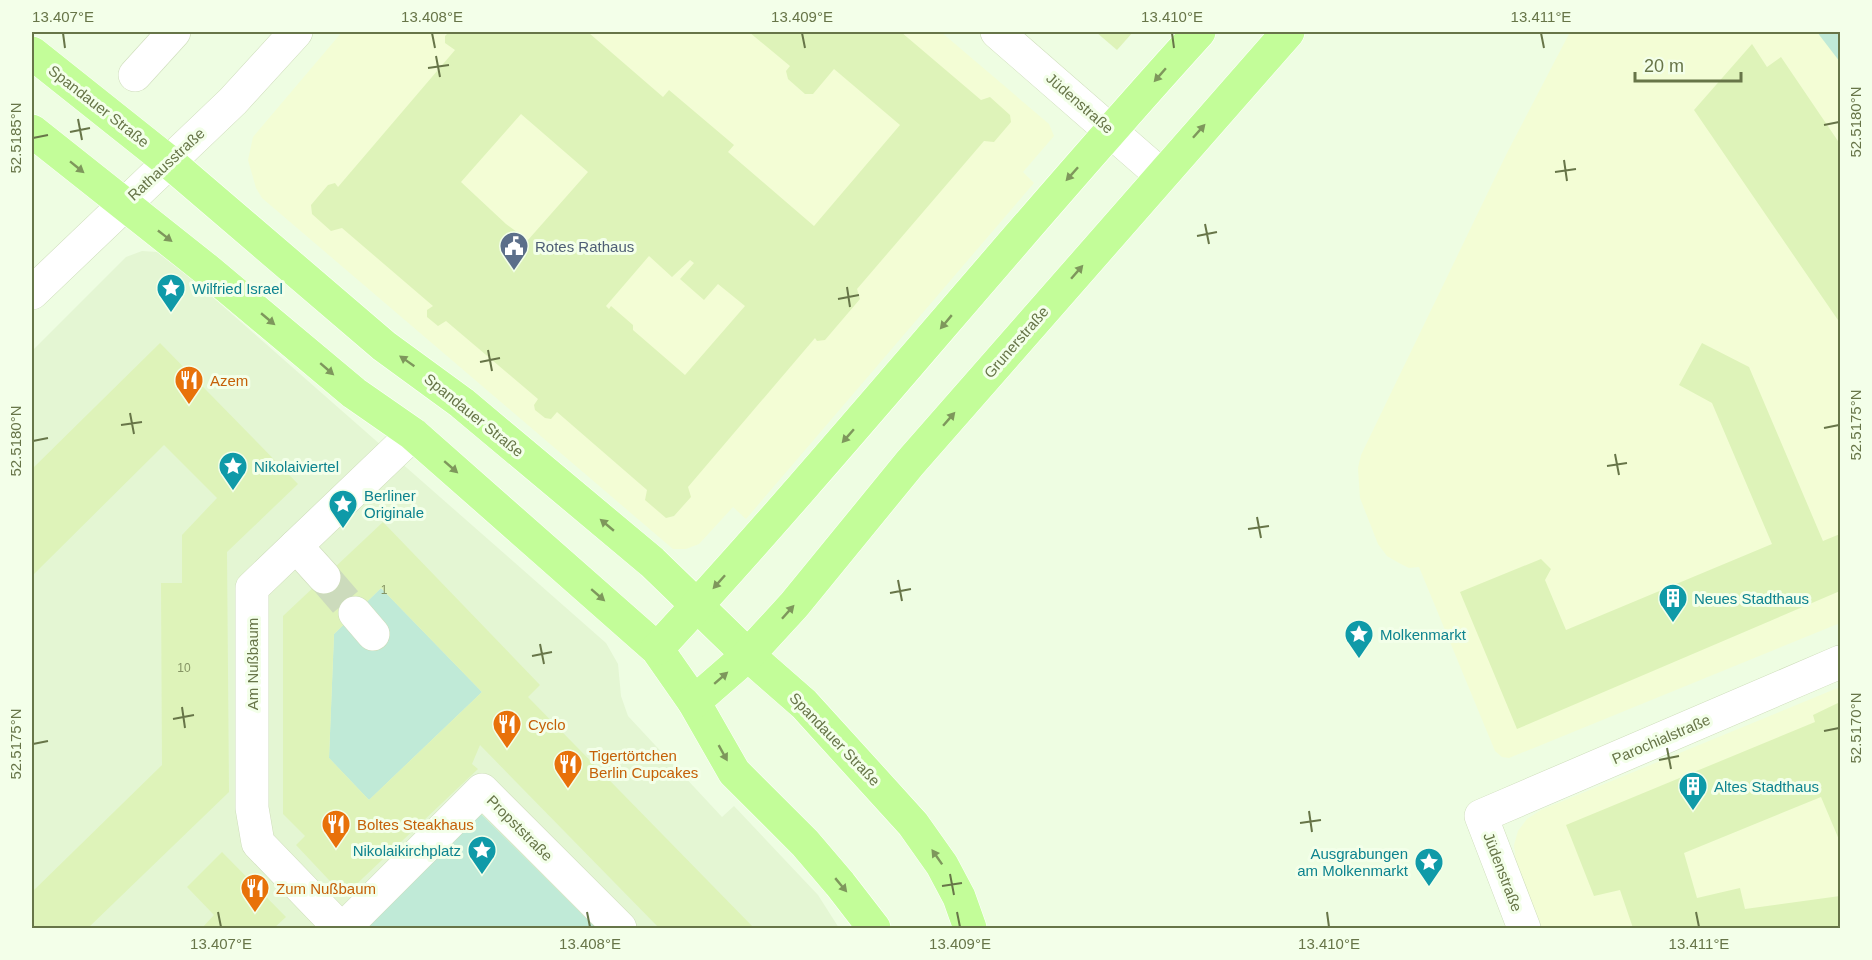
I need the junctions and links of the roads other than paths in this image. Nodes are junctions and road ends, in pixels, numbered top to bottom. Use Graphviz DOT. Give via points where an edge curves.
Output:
graph roads {
  1 [pos="174,32"];
  2 [pos="296,32"];
  3 [pos="997,32"];
  4 [pos="1200,32"];
  5 [pos="1288,32"];
  6 [pos="32,53"];
  7 [pos="135,75"];
  8 [pos="32,130"];
  9 [pos="1111,130"];
  10 [pos="169,162"];
  11 [pos="1161,175"];
  12 [pos="124,204"];
  13 [pos="32,293"];
  14 [pos="413,434"];
  15 [pos="296,546"];
  16 [pos="324,577"];
  17 [pos="697,606"];
  18 [pos="657,649"];
  19 [pos="748,655"];
  20 [pos="1840,662"];
  21 [pos="694,702"];
  22 [pos="1481,816"];
  23 [pos="342,928"];
  24 [pos="620,928"];
  25 [pos="874,928"];
  26 [pos="970,928"];
  27 [pos="1524,928"];
  1 -- 7 [label="street"];
  2 -- 10 [label="street, Rathausstraße" via="233,102"];
  3 -- 9 [label="street, Jüdenstraße"];
  4 -- 9 [label="main road, one-way"];
  11 -- 5 [label="main road, Grunerstraße, one-way"];
  6 -- 10 [label="main road, Spandauer Straße"];
  8 -- 12 [label="main road, one-way"];
  9 -- 11 [label="street, Jüdenstraße"];
  9 -- 17 [label="main road, one-way"];
  10 -- 12 [label="street, Rathausstraße"];
  17 -- 10 [label="main road, Spandauer Straße, one-way" via="652,562 462,404 384,346"];
  19 -- 11 [label="main road, Grunerstraße, one-way" via="795,605 910,463"];
  12 -- 13 [label="street, Rathausstraße"];
  12 -- 14 [label="main road, one-way" via="354,393"];
  14 -- 15 [label="street, Am Nußbaum"];
  14 -- 18 [label="main road, one-way"];
  15 -- 16 [label="street"];
  15 -- 23 [label="street, Am Nußbaum" via="252,588 252,808 258,843"];
  17 -- 18 [label="main road"];
  17 -- 19 [label="main road, Spandauer Straße"];
  18 -- 21 [label="main road"];
  21 -- 19 [label="main road, Grunerstraße, one-way"];
  26 -- 19 [label="main road, Spandauer Straße, one-way" via="942,864 894,801 804,704"];
  20 -- 22 [label="street, Parochialstraße"];
  21 -- 25 [label="main road, one-way" via="734,772 805,843"];
  22 -- 27 [label="street, Jüdenstraße"];
  23 -- 24 [label="street, Propststraße" via="482,790"];
}
